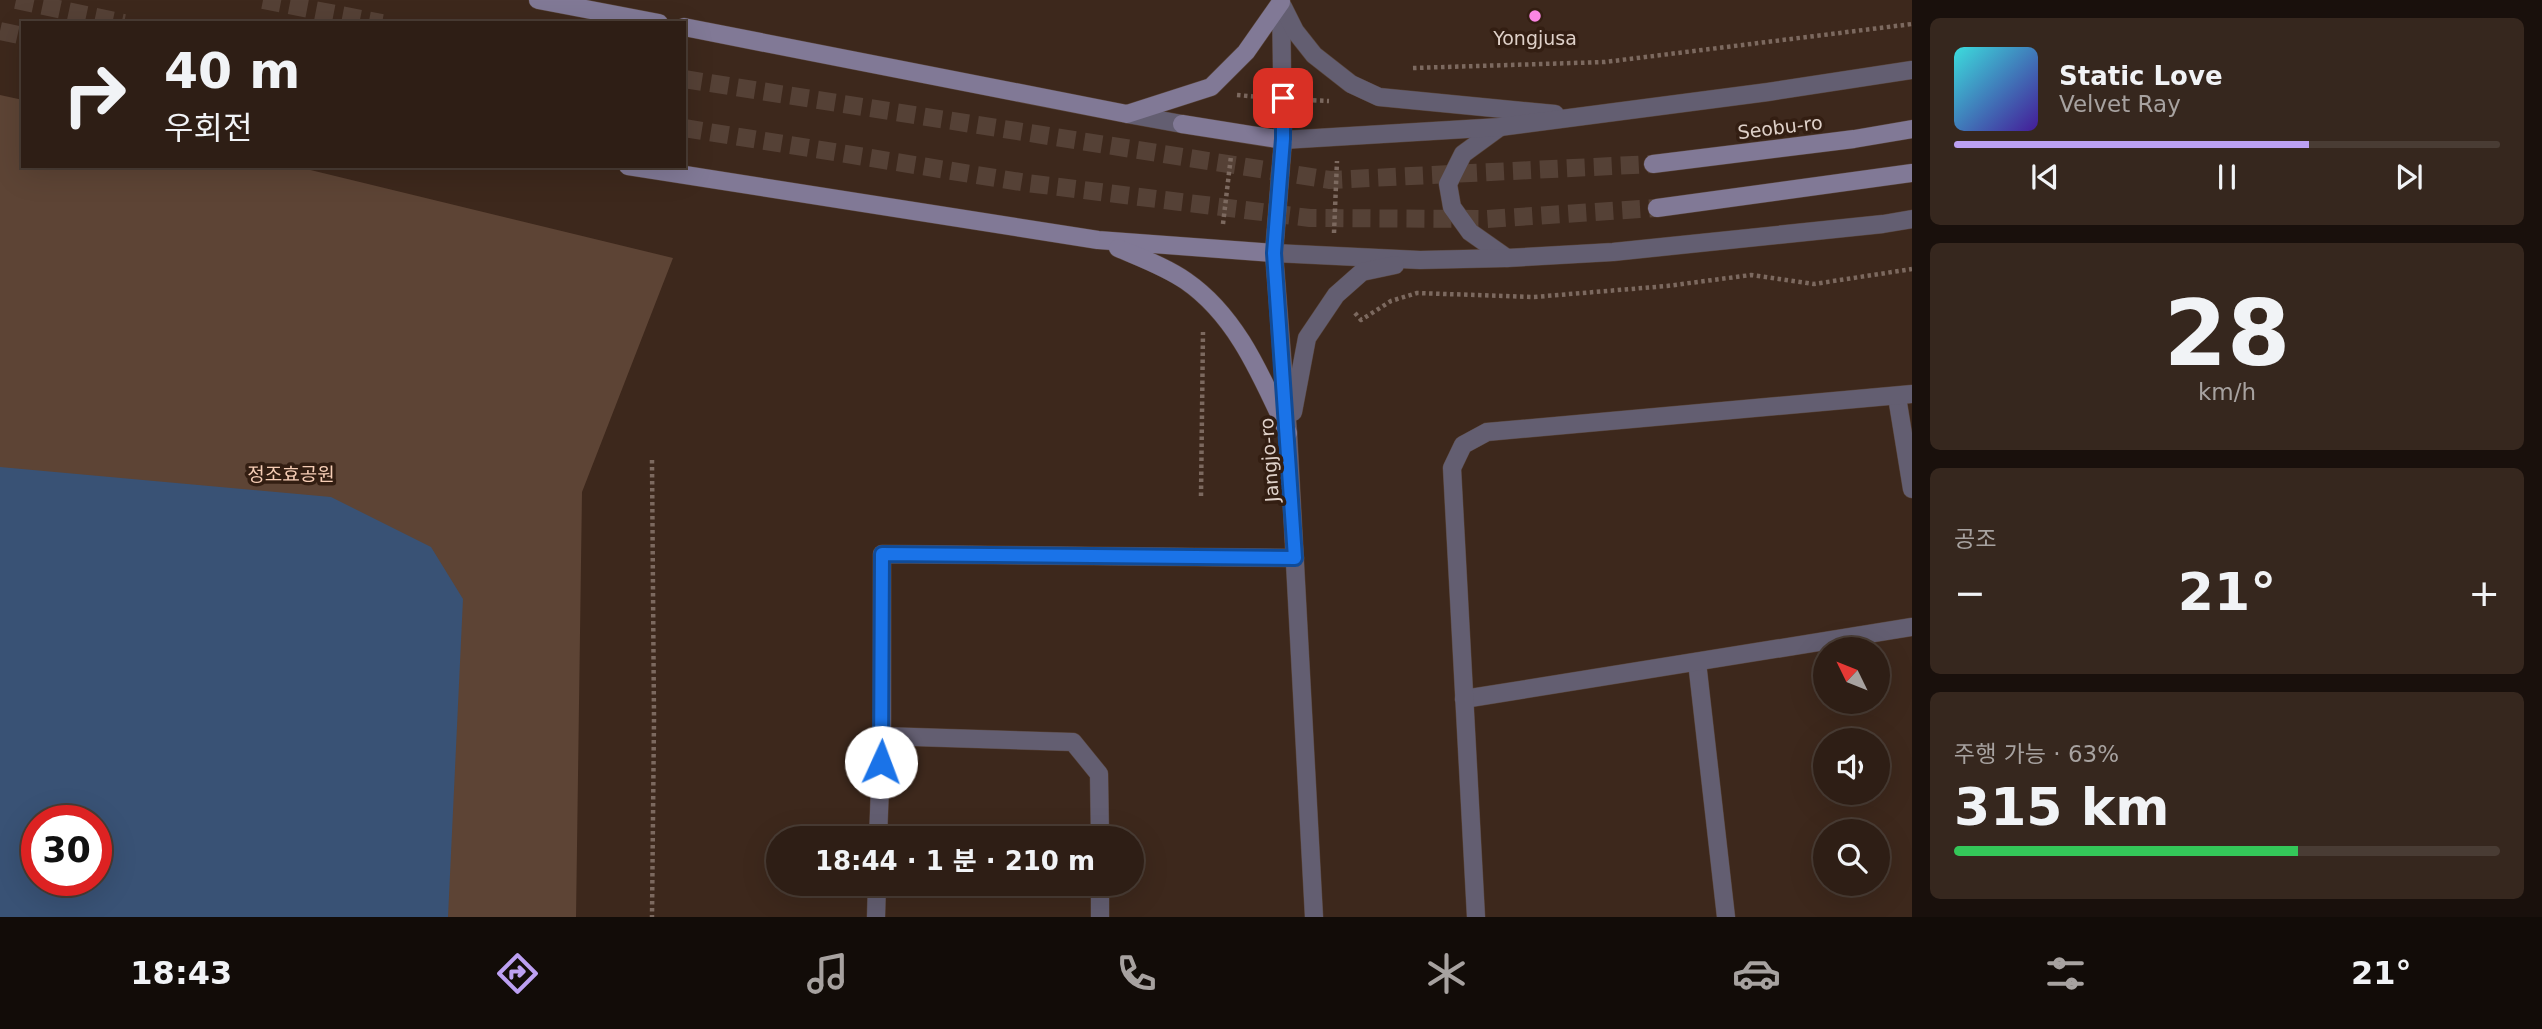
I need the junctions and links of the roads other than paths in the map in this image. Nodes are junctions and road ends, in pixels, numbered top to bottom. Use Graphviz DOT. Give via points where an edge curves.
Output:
graph roads {
  1 [pos="538,0"];
  2 [pos="1281,1"];
  3 [pos="648,21"];
  4 [pos="686,27"];
  5 [pos="1912,70"];
  6 [pos="1127,114"];
  7 [pos="1590,117"];
  8 [pos="1182,124"];
  9 [pos="1500,127"];
  10 [pos="1912,129"];
  11 [pos="1283,139"];
  12 [pos="1653,163"];
  13 [pos="641,168"];
  14 [pos="1912,173"];
  15 [pos="1657,208"];
  16 [pos="1912,219"];
  17 [pos="1098,240"];
  18 [pos="1274,253"];
  19 [pos="1507,258"];
  20 [pos="1420,260"];
  21 [pos="1905,395"];
  22 [pos="1288,433"];
  23 [pos="1912,489"];
  24 [pos="1295,558"];
  25 [pos="1912,627"];
  26 [pos="1697,662"];
  27 [pos="1464,699"];
  28 [pos="882,736"];
  29 [pos="878,826"];
  30 [pos="1100,826"];
  31 [pos="877,896"];
  32 [pos="1100,896"];
  33 [pos="876,917"];
  34 [pos="1100,917"];
  35 [pos="1314,917"];
  36 [pos="1476,917"];
  37 [pos="1726,917"];
  1 -- 3 [label="main road"];
  2 -- 6 [label="main road" via="1246,52 1211,87"];
  2 -- 7 [label="street" via="1295,31 1314,55 1351,84 1378,97"];
  2 -- 11 [label="street, Jangjo-ro"];
  4 -- 6 [label="main road"];
  5 -- 7 [label="street"];
  6 -- 8 [label="street"];
  7 -- 9 [label="street"];
  8 -- 11 [label="main road"];
  9 -- 11 [label="street"];
  9 -- 19 [label="street" via="1463,154 1448,184 1452,207 1470,232"];
  10 -- 12 [label="main road, Seobu-ro"];
  11 -- 18 [label="street, Jangjo-ro"];
  13 -- 17 [label="main road"];
  14 -- 15 [label="main road"];
  16 -- 19 [label="street" via="1613,252"];
  17 -- 18 [label="main road"];
  17 -- 22 [label="main road" via="1176,275 1208,299 1249,351"];
  18 -- 20 [label="street"];
  18 -- 22 [label="street, Jangjo-ro"];
  19 -- 20 [label="street"];
  20 -- 22 [label="street" via="1362,272 1336,295 1307,338"];
  21 -- 23 [label="street"];
  21 -- 27 [label="street" via="1487,432 1463,445 1452,468"];
  22 -- 24 [label="street, Jangjo-ro"];
  24 -- 28 [label="street" via="882,554"];
  24 -- 35 [label="street, Jangjo-ro"];
  25 -- 26 [label="street"];
  26 -- 27 [label="street"];
  26 -- 37 [label="street"];
  27 -- 36 [label="street"];
  28 -- 29 [label="street"];
  28 -- 30 [label="street" via="1073,742 1100,774"];
  31 -- 33 [label="street"];
  32 -- 34 [label="street"];
}
